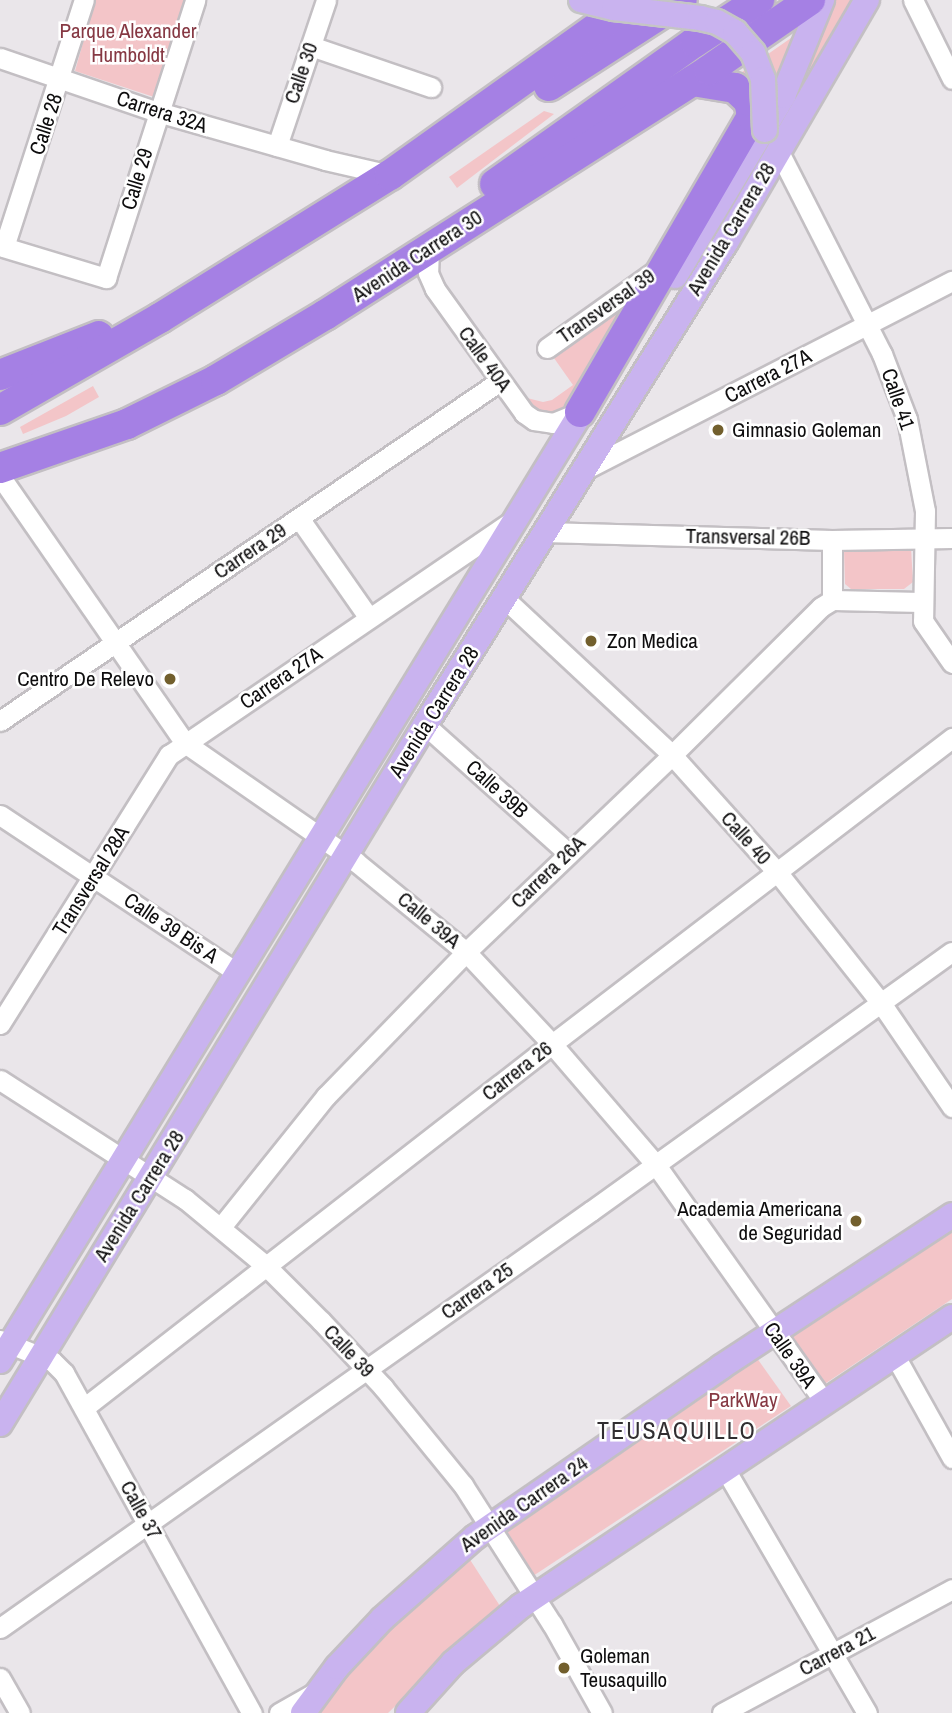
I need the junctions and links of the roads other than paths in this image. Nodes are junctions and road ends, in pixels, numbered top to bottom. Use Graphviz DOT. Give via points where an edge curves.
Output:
graph roads {
  1 [pos="83,0"];
  2 [pos="195,0"];
  3 [pos="326,0"];
  4 [pos="581,0"];
  5 [pos="635,0"];
  6 [pos="682,0"];
  7 [pos="759,0"];
  8 [pos="810,0"];
  9 [pos="822,0"];
  10 [pos="867,0"];
  11 [pos="913,0"];
  12 [pos="311,46"];
  13 [pos="0,58"];
  14 [pos="61,78"];
  15 [pos="952,79"];
  16 [pos="693,81"];
  17 [pos="431,87"];
  18 [pos="159,112"];
  19 [pos="771,140"];
  20 [pos="276,146"];
  21 [pos="581,151"];
  22 [pos="325,160"];
  23 [pos="390,175"];
  24 [pos="463,207"];
  25 [pos="326,214"];
  26 [pos="2,247"];
  27 [pos="429,248"];
  28 [pos="664,265"];
  29 [pos="952,281"];
  30 [pos="160,318"];
  31 [pos="867,326"];
  32 [pos="547,348"];
  33 [pos="0,375"];
  34 [pos="500,381"];
  35 [pos="0,410"];
  36 [pos="580,412"];
  37 [pos="0,468"];
  38 [pos="584,470"];
  39 [pos="0,477"];
  40 [pos="299,518"];
  41 [pos="516,518"];
  42 [pos="544,532"];
  43 [pos="924,538"];
  44 [pos="952,538"];
  45 [pos="832,540"];
  46 [pos="505,599"];
  47 [pos="832,600"];
  48 [pos="922,602"];
  49 [pos="369,618"];
  50 [pos="114,643"];
  51 [pos="952,663"];
  52 [pos="2,717"];
  53 [pos="425,725"];
  54 [pos="952,738"];
  55 [pos="185,743"];
  56 [pos="673,755"];
  57 [pos="0,815"];
  58 [pos="321,837"];
  59 [pos="568,853"];
  60 [pos="347,855"];
  61 [pos="778,873"];
  62 [pos="94,877"];
  63 [pos="466,952"];
  64 [pos="952,952"];
  65 [pos="236,972"];
  66 [pos="881,1003"];
  67 [pos="0,1024"];
  68 [pos="552,1044"];
  69 [pos="0,1080"];
  70 [pos="952,1107"];
  71 [pos="123,1158"];
  72 [pos="656,1165"];
  73 [pos="152,1176"];
  74 [pos="952,1215"];
  75 [pos="221,1227"];
  76 [pos="266,1266"];
  77 [pos="952,1317"];
  78 [pos="774,1332"];
  79 [pos="3,1348"];
  80 [pos="41,1356"];
  81 [pos="895,1356"];
  82 [pos="366,1369"];
  83 [pos="825,1403"];
  84 [pos="85,1407"];
  85 [pos="0,1424"];
  86 [pos="952,1458"];
  87 [pos="725,1469"];
  88 [pos="149,1524"];
  89 [pos="490,1527"];
  90 [pos="952,1589"];
  91 [pos="534,1596"];
  92 [pos="0,1628"];
  93 [pos="832,1653"];
  94 [pos="0,1678"];
  95 [pos="320,1690"];
  96 [pos="20,1713"];
  97 [pos="252,1713"];
  98 [pos="279,1713"];
  99 [pos="303,1713"];
  100 [pos="408,1713"];
  101 [pos="602,1713"];
  102 [pos="722,1713"];
  103 [pos="867,1713"];
  1 -- 14 [label="street, Calle 28"];
  2 -- 18 [label="street, Calle 29"];
  3 -- 12 [label="street, Calle 30"];
  4 -- 19 [label="main road, bridge" via="699,18 736,32 753,53 763,79"];
  5 -- 23 [label="highway"];
  6 -- 23 [label="highway" via="454,146"];
  7 -- 24 [label="highway, Avenida Carrera 30"];
  8 -- 16 [label="highway, Avenida Carrera 30"];
  9 -- 19 [label="main road, Avenida Carrera 28"];
  10 -- 19 [label="main road, Avenida Carrera 28"];
  11 -- 15 [label="street"];
  12 -- 17 [label="street"];
  12 -- 20 [label="street, Calle 30"];
  13 -- 14 [label="street, Carrera 32A"];
  14 -- 18 [label="street, Carrera 32A"];
  14 -- 26 [label="street, Calle 28"];
  16 -- 21 [label="highway, Avenida Carrera 30"];
  16 -- 28 [label="highway" via="736,88 749,101 751,116"];
  18 -- 20 [label="street, Carrera 32A"];
  18 -- 26 [label="street, Calle 29" via="106,278"];
  19 -- 31 [label="street, Calle 41"];
  19 -- 36 [label="main road, Avenida Carrera 28" via="740,171 653,312"];
  19 -- 38 [label="main road, Avenida Carrera 28" via="726,242"];
  20 -- 22 [label="street, Carrera 32A"];
  21 -- 24 [label="highway"];
  21 -- 27 [label="highway, Avenida Carrera 30"];
  22 -- 23 [label="street, Carrera 32A"];
  22 -- 25 [label="street" via="338,172 345,188"];
  23 -- 25 [label="highway"];
  24 -- 37 [label="highway, Avenida Carrera 30" via="183,376"];
  25 -- 30 [label="highway"];
  27 -- 34 [label="street, Calle 40A" via="430,280"];
  27 -- 37 [label="highway, Avenida Carrera 30" via="314,322 163,408 100,435"];
  28 -- 32 [label="street, Transversal 39"];
  28 -- 36 [label="highway"];
  29 -- 31 [label="street, Carrera 27A"];
  30 -- 33 [label="highway"];
  30 -- 35 [label="highway"];
  31 -- 38 [label="street, Carrera 27A"];
  31 -- 43 [label="street, Calle 41" via="907,419 925,511"];
  34 -- 36 [label="street, Calle 40A" via="534,420 562,421"];
  34 -- 40 [label="street, Carrera 29"];
  36 -- 41 [label="main road, Avenida Carrera 28"];
  38 -- 42 [label="main road, Avenida Carrera 28"];
  39 -- 50 [label="street, Calle 39A"];
  40 -- 49 [label="street"];
  40 -- 50 [label="street, Carrera 29"];
  41 -- 49 [label="street, Carrera 27A"];
  41 -- 58 [label="main road, Avenida Carrera 28"];
  42 -- 45 [label="street, Transversal 26B"];
  42 -- 46 [label="main road, Avenida Carrera 28"];
  43 -- 44 [label="street, Transversal 26B"];
  43 -- 45 [label="street, Transversal 26B"];
  43 -- 48 [label="street, Calle 41"];
  45 -- 47 [label="street"];
  46 -- 53 [label="main road, Avenida Carrera 28"];
  46 -- 56 [label="street, Calle 40"];
  47 -- 48 [label="street"];
  47 -- 56 [label="street, Carrera 26A"];
  48 -- 51 [label="street, Calle 41" via="925,628"];
  49 -- 55 [label="street, Carrera 27A"];
  50 -- 52 [label="street, Carrera 29"];
  50 -- 55 [label="street, Calle 39A"];
  53 -- 59 [label="street, Calle 39B"];
  53 -- 60 [label="main road, Avenida Carrera 28"];
  54 -- 61 [label="street, Carrera 26"];
  55 -- 58 [label="street, Calle 39A"];
  55 -- 62 [label="street, Transversal 28A" via="169,755"];
  56 -- 59 [label="street, Carrera 26A"];
  56 -- 61 [label="street, Calle 40"];
  57 -- 62 [label="street, Calle 39 Bis A"];
  58 -- 60 [label="street, Calle 39A"];
  58 -- 65 [label="main road, Avenida Carrera 28"];
  59 -- 63 [label="street, Carrera 26A"];
  60 -- 63 [label="street, Calle 39A"];
  60 -- 73 [label="main road, Avenida Carrera 28"];
  61 -- 66 [label="street, Calle 40"];
  61 -- 68 [label="street, Carrera 26"];
  62 -- 65 [label="street, Calle 39 Bis A"];
  62 -- 67 [label="street, Transversal 28A"];
  63 -- 68 [label="street, Calle 39A"];
  63 -- 75 [label="street, Carrera 26A" via="326,1096"];
  64 -- 66 [label="street, Carrera 25"];
  65 -- 71 [label="main road, Avenida Carrera 28"];
  66 -- 70 [label="street, Calle 40"];
  66 -- 72 [label="street, Carrera 25"];
  68 -- 72 [label="street, Calle 39A"];
  68 -- 76 [label="street, Carrera 26"];
  69 -- 71 [label="street, Calle 39"];
  71 -- 73 [label="street, Calle 39"];
  71 -- 79 [label="main road, Avenida Carrera 28"];
  72 -- 78 [label="street, Calle 39A"];
  72 -- 82 [label="street, Carrera 25"];
  73 -- 75 [label="street, Calle 39"];
  73 -- 80 [label="main road, Avenida Carrera 28"];
  74 -- 78 [label="main road, Avenida Carrera 24"];
  75 -- 76 [label="street, Calle 39"];
  76 -- 82 [label="street, Calle 39"];
  76 -- 84 [label="street, Carrera 26"];
  77 -- 81 [label="main road"];
  78 -- 83 [label="street, Calle 39A"];
  78 -- 89 [label="main road, Avenida Carrera 24"];
  79 -- 80 [label="street, Calle 37"];
  80 -- 84 [label="street, Calle 37" via="58,1366"];
  80 -- 85 [label="main road, Avenida Carrera 28"];
  81 -- 83 [label="main road"];
  81 -- 86 [label="street"];
  82 -- 88 [label="street, Carrera 25"];
  82 -- 89 [label="street, Calle 39" via="463,1485"];
  83 -- 87 [label="main road"];
  84 -- 88 [label="street, Calle 37"];
  87 -- 91 [label="main road"];
  87 -- 93 [label="street"];
  88 -- 92 [label="street, Carrera 25"];
  88 -- 97 [label="street, Calle 37"];
  89 -- 91 [label="street, Calle 39"];
  89 -- 95 [label="main road, Avenida Carrera 24" via="382,1619"];
  90 -- 93 [label="street, Carrera 21"];
  91 -- 100 [label="main road" via="481,1637"];
  91 -- 101 [label="street, Calle 39"];
  93 -- 102 [label="street, Carrera 21"];
  93 -- 103 [label="street"];
  94 -- 96 [label="street"];
  95 -- 98 [label="street"];
  95 -- 99 [label="main road, Avenida Carrera 24"];
}
